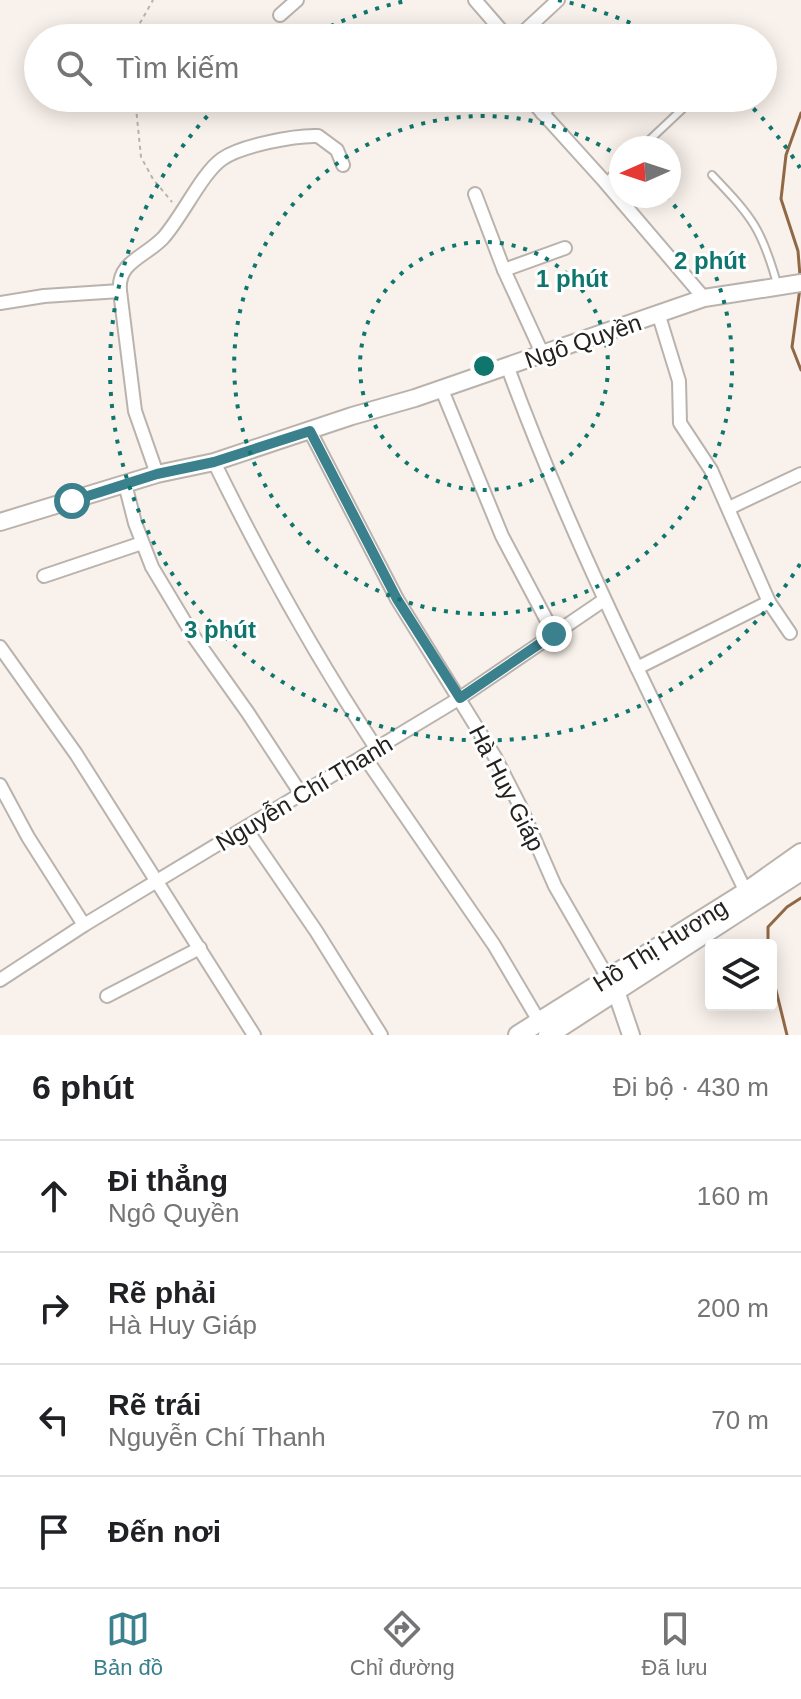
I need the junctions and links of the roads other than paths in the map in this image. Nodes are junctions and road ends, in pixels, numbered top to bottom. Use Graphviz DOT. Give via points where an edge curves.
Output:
graph roads {
  1 [pos="297,0"];
  2 [pos="475,0"];
  3 [pos="558,0"];
  4 [pos="280,15"];
  5 [pos="496,24"];
  6 [pos="532,24"];
  7 [pos="679,112"];
  8 [pos="542,113"];
  9 [pos="654,136"];
  10 [pos="343,165"];
  11 [pos="712,175"];
  12 [pos="609,178"];
  13 [pos="605,182"];
  14 [pos="475,194"];
  15 [pos="565,248"];
  16 [pos="504,270"];
  17 [pos="790,285"];
  18 [pos="120,291"];
  19 [pos="704,298"];
  20 [pos="0,303"];
  21 [pos="659,316"];
  22 [pos="543,355"];
  23 [pos="508,368"];
  24 [pos="442,390"];
  25 [pos="310,431"];
  26 [pos="214,462"];
  27 [pos="157,474"];
  28 [pos="801,474"];
  29 [pos="125,484"];
  30 [pos="729,508"];
  31 [pos="0,522"];
  32 [pos="142,543"];
  33 [pos="44,576"];
  34 [pos="604,600"];
  35 [pos="769,602"];
  36 [pos="790,633"];
  37 [pos="554,634"];
  38 [pos="0,647"];
  39 [pos="637,668"];
  40 [pos="460,698"];
  41 [pos="376,748"];
  42 [pos="364,756"];
  43 [pos="0,785"];
  44 [pos="301,794"];
  45 [pos="246,829"];
  46 [pos="801,853"];
  47 [pos="801,871"];
  48 [pos="157,881"];
  49 [pos="746,892"];
  50 [pos="84,925"];
  51 [pos="709,939"];
  52 [pos="705,941"];
  53 [pos="200,948"];
  54 [pos="0,980"];
  55 [pos="612,984"];
  56 [pos="107,996"];
  57 [pos="544,1028"];
  58 [pos="254,1035"];
  59 [pos="381,1035"];
  60 [pos="518,1035"];
  61 [pos="631,1035"];
  1 -- 4 [label="street"];
  2 -- 5 [label="street"];
  3 -- 6 [label="street"];
  7 -- 9 [label="lane"];
  8 -- 13 [label="street"];
  10 -- 18 [label="street" via="337,150 318,136 238,151 220,160 164,237 125,268"];
  11 -- 17 [label="lane" via="755,223"];
  12 -- 13 [label="lane"];
  13 -- 19 [label="street"];
  14 -- 16 [label="street"];
  15 -- 16 [label="street"];
  16 -- 22 [label="street"];
  17 -- 19 [label="street, Ngô Quyền"];
  18 -- 20 [label="street"];
  18 -- 27 [label="street" via="135,411"];
  19 -- 21 [label="street, Ngô Quyền"];
  21 -- 22 [label="street, Ngô Quyền"];
  21 -- 30 [label="street" via="679,381 680,423"];
  22 -- 23 [label="street, Ngô Quyền"];
  23 -- 24 [label="street, Ngô Quyền"];
  23 -- 34 [label="street"];
  24 -- 25 [label="street, Ngô Quyền"];
  24 -- 37 [label="street" via="502,536"];
  25 -- 26 [label="street, Ngô Quyền"];
  25 -- 40 [label="street, Hà Huy Giáp" via="397,599"];
  26 -- 27 [label="street, Ngô Quyền"];
  26 -- 41 [label="street" via="244,524"];
  27 -- 29 [label="street, Ngô Quyền"];
  28 -- 30 [label="street"];
  29 -- 31 [label="street, Ngô Quyền"];
  29 -- 32 [label="street"];
  30 -- 35 [label="street"];
  32 -- 33 [label="street"];
  32 -- 44 [label="street" via="194,637"];
  34 -- 37 [label="street, Nguyễn Chí Thanh"];
  34 -- 39 [label="street"];
  35 -- 36 [label="street"];
  35 -- 39 [label="street"];
  37 -- 40 [label="street, Nguyễn Chí Thanh"];
  38 -- 48 [label="street"];
  39 -- 49 [label="street"];
  40 -- 41 [label="street, Nguyễn Chí Thanh"];
  40 -- 55 [label="street, Hà Huy Giáp" via="520,806 555,886"];
  41 -- 42 [label="street, Nguyễn Chí Thanh"];
  42 -- 44 [label="street, Nguyễn Chí Thanh"];
  42 -- 57 [label="street" via="494,945"];
  43 -- 50 [label="street"];
  44 -- 45 [label="street, Nguyễn Chí Thanh"];
  45 -- 48 [label="street, Nguyễn Chí Thanh"];
  45 -- 59 [label="street"];
  46 -- 49 [label="main road, Hồ Thị Hương"];
  47 -- 51 [label="main road, Hồ Thị Hương"];
  48 -- 50 [label="street, Nguyễn Chí Thanh"];
  48 -- 53 [label="street"];
  49 -- 55 [label="main road, Hồ Thị Hương"];
  50 -- 54 [label="street, Nguyễn Chí Thanh"];
  52 -- 55 [label="main road, Hồ Thị Hương"];
  53 -- 56 [label="street"];
  53 -- 58 [label="street"];
  55 -- 57 [label="main road, Hồ Thị Hương"];
  55 -- 61 [label="street"];
  57 -- 60 [label="main road, Hồ Thị Hương"];
}
